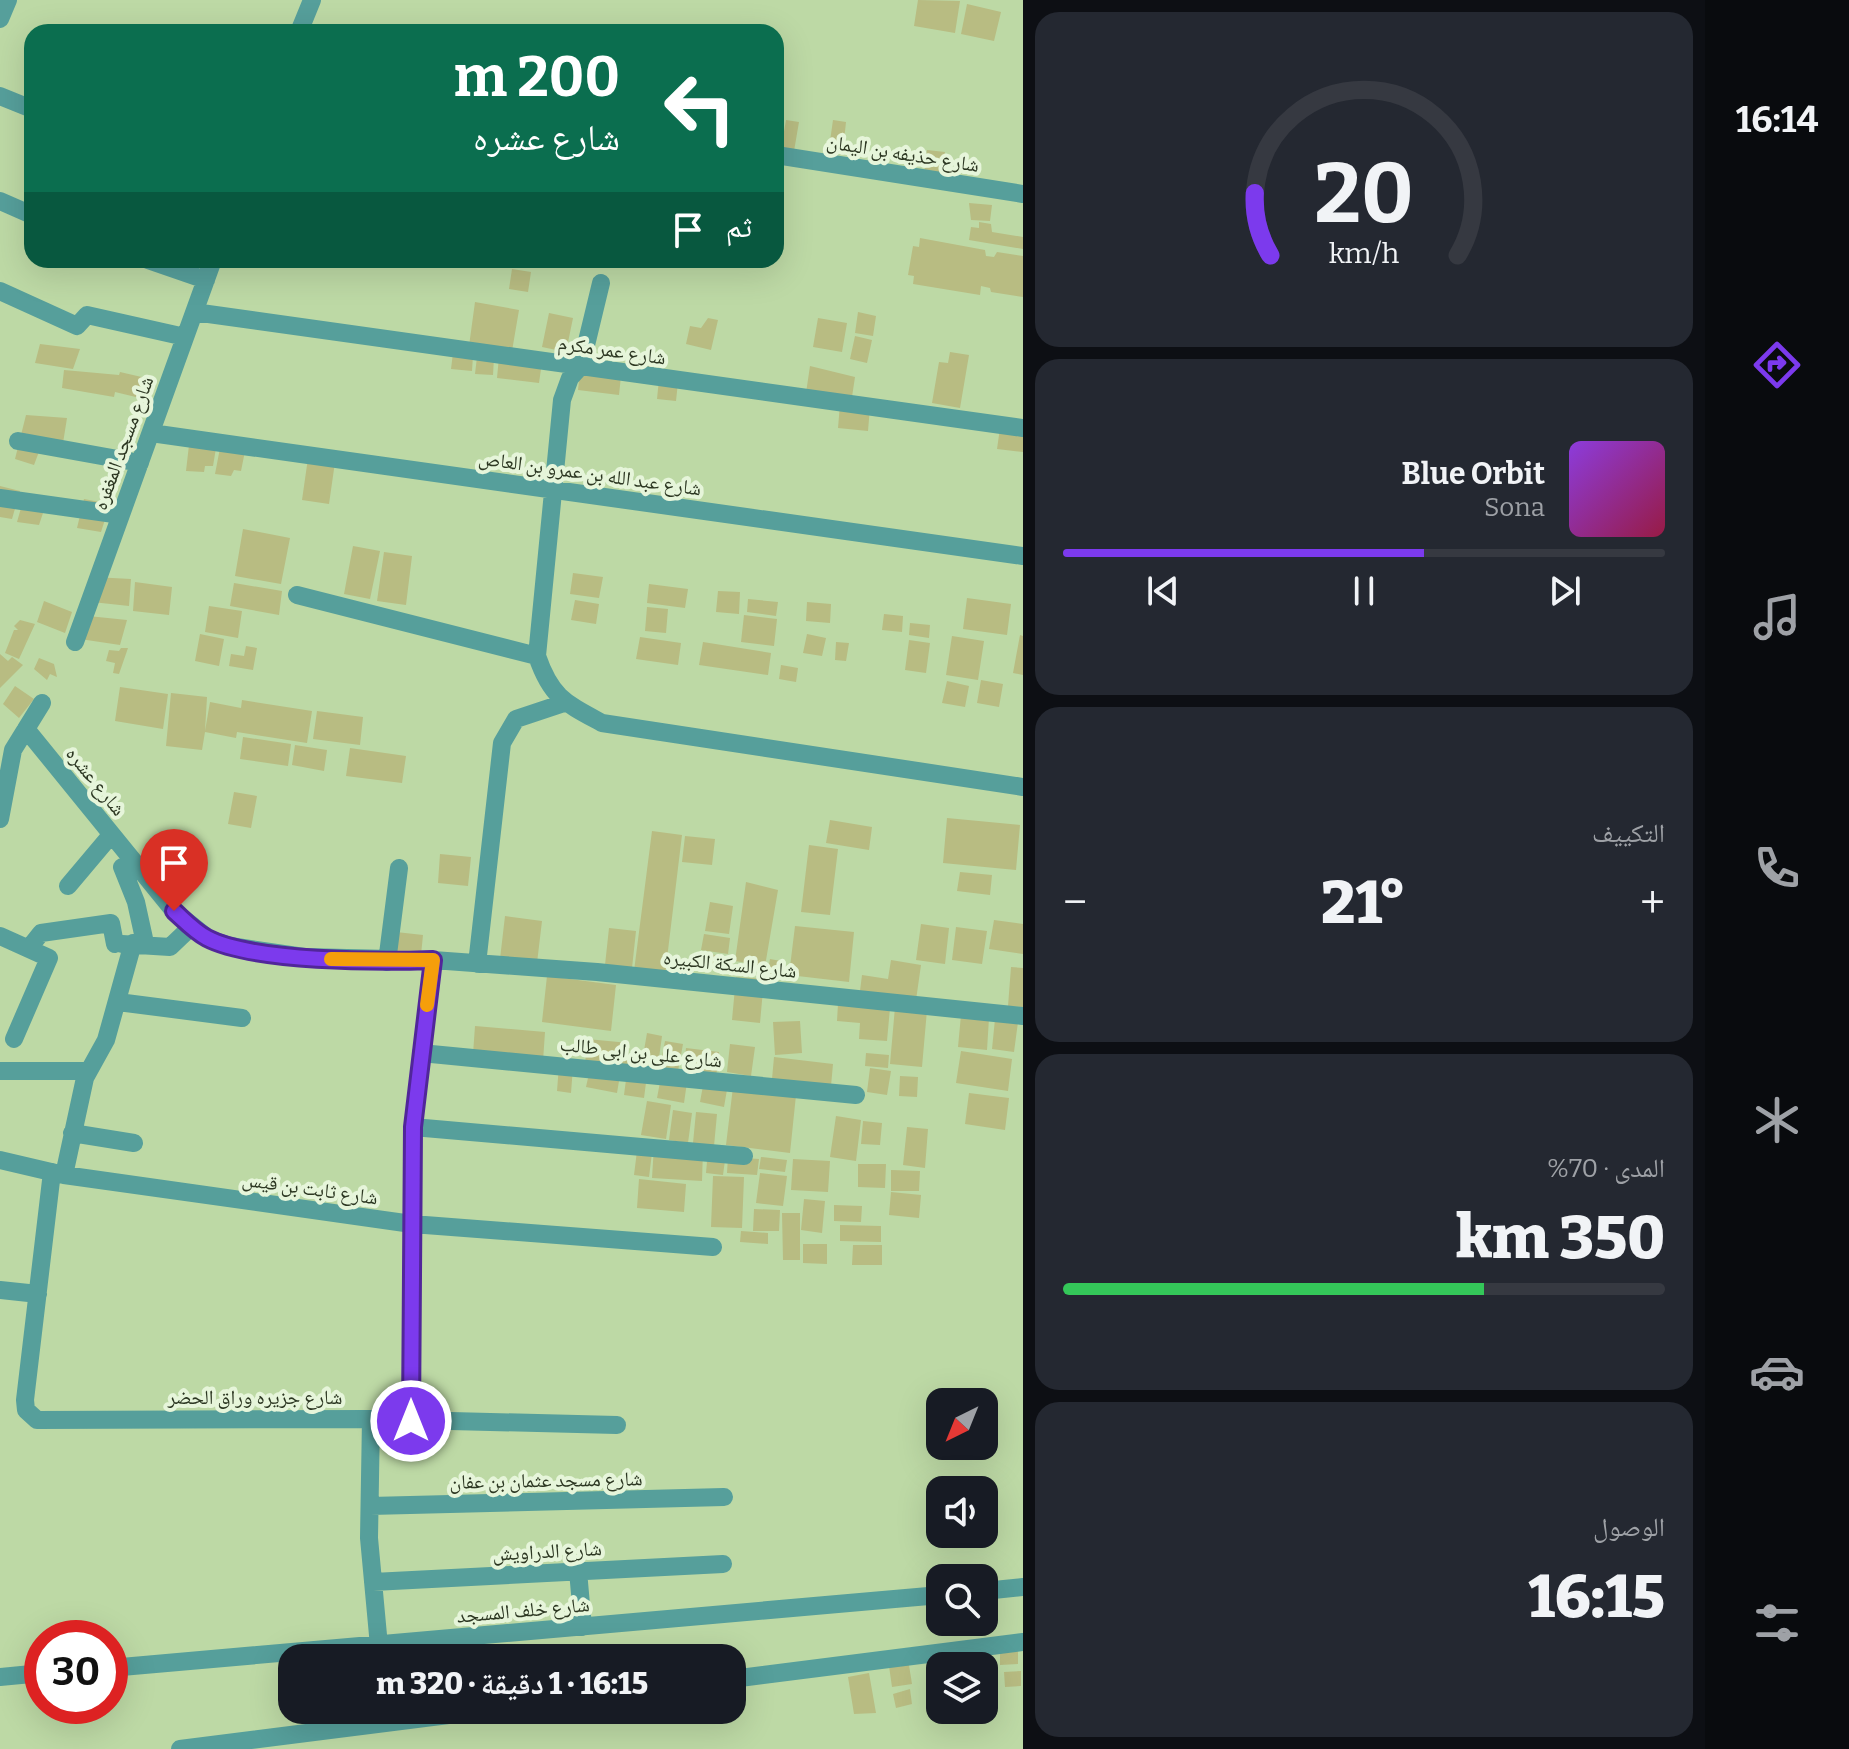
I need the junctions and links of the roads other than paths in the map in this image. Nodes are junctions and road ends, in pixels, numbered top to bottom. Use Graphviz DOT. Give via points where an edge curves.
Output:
graph roads {
  1 [pos="8,0"];
  2 [pos="312,0"];
  3 [pos="0,19"];
  4 [pos="302,24"];
  5 [pos="0,96"];
  6 [pos="24,106"];
  7 [pos="784,156"];
  8 [pos="1023,194"];
  9 [pos="0,201"];
  10 [pos="24,212"];
  11 [pos="171,268"];
  12 [pos="210,268"];
  13 [pos="206,280"];
  14 [pos="601,283"];
  15 [pos="0,291"];
  16 [pos="194,312"];
  17 [pos="185,337"];
  18 [pos="581,366"];
  19 [pos="1023,428"];
  20 [pos="151,433"];
  21 [pos="18,441"];
  22 [pos="140,463"];
  23 [pos="552,490"];
  24 [pos="0,498"];
  25 [pos="121,515"];
  26 [pos="1023,556"];
  27 [pos="297,595"];
  28 [pos="75,642"];
  29 [pos="537,656"];
  30 [pos="42,703"];
  31 [pos="564,703"];
  32 [pos="26,729"];
  33 [pos="1023,787"];
  34 [pos="0,819"];
  35 [pos="111,835"];
  36 [pos="122,867"];
  37 [pos="399,868"];
  38 [pos="68,886"];
  39 [pos="191,927"];
  40 [pos="0,936"];
  41 [pos="124,944"];
  42 [pos="29,948"];
  43 [pos="433,960"];
  44 [pos="387,962"];
  45 [pos="477,964"];
  46 [pos="118,1002"];
  47 [pos="1023,1016"];
  48 [pos="242,1018"];
  49 [pos="14,1039"];
  50 [pos="421,1053"];
  51 [pos="0,1071"];
  52 [pos="88,1071"];
  53 [pos="856,1095"];
  54 [pos="413,1127"];
  55 [pos="72,1133"];
  56 [pos="134,1143"];
  57 [pos="744,1156"];
  58 [pos="0,1160"];
  59 [pos="58,1174"];
  60 [pos="412,1224"];
  61 [pos="713,1247"];
  62 [pos="0,1290"];
  63 [pos="38,1294"];
  64 [pos="371,1419"];
  65 [pos="411,1421"];
  66 [pos="617,1425"];
  67 [pos="724,1497"];
  68 [pos="370,1506"];
  69 [pos="723,1564"];
  70 [pos="578,1571"];
  71 [pos="373,1582"];
  72 [pos="1023,1587"];
  73 [pos="998,1590"];
  74 [pos="926,1596"];
  75 [pos="583,1627"];
  76 [pos="1023,1642"];
  77 [pos="379,1644"];
  78 [pos="400,1644"];
  79 [pos="278,1654"];
  80 [pos="128,1667"];
  81 [pos="24,1675"];
  82 [pos="0,1677"];
  83 [pos="746,1677"];
  84 [pos="397,1724"];
  85 [pos="267,1744"];
  86 [pos="180,1749"];
  1 -- 3 [label="street"];
  2 -- 4 [label="street"];
  5 -- 6 [label="street"];
  7 -- 8 [label="street, شارع حذيفه بن اليمان"];
  9 -- 10 [label="street"];
  11 -- 13 [label="street"];
  12 -- 13 [label="street, شارع مسجد المغفره"];
  13 -- 16 [label="street, شارع مسجد المغفره"];
  14 -- 18 [label="street"];
  15 -- 17 [label="street" via="77,326 86,315"];
  16 -- 17 [label="street, شارع مسجد المغفره"];
  16 -- 18 [label="street, شارع عمر مكرم"];
  17 -- 20 [label="street, شارع مسجد المغفره"];
  18 -- 19 [label="street, شارع عمر مكرم"];
  18 -- 23 [label="street" via="562,400"];
  20 -- 22 [label="street, شارع مسجد المغفره"];
  20 -- 23 [label="street, شارع عبد الله بن عمرو بن العاص"];
  21 -- 22 [label="street"];
  22 -- 25 [label="street, شارع مسجد المغفره"];
  23 -- 26 [label="street, شارع عبد الله بن عمرو بن العاص"];
  23 -- 29 [label="street"];
  24 -- 25 [label="street"];
  25 -- 28 [label="street, شارع مسجد المغفره"];
  27 -- 29 [label="street"];
  29 -- 31 [label="street" via="547,685"];
  30 -- 32 [label="street"];
  31 -- 33 [label="street" via="602,723"];
  31 -- 45 [label="street" via="516,719 502,743"];
  32 -- 34 [label="street" via="10,759"];
  32 -- 35 [label="street, شارع عشره"];
  35 -- 38 [label="street"];
  35 -- 39 [label="street, شارع عشره"];
  36 -- 41 [label="street" via="136,902"];
  37 -- 44 [label="street"];
  39 -- 41 [label="street" via="170,947"];
  39 -- 44 [label="street, شارع عشره" via="230,946"];
  40 -- 42 [label="street"];
  41 -- 42 [label="street" via="111,923 39,933"];
  41 -- 46 [label="street"];
  42 -- 49 [label="street" via="49,961"];
  43 -- 44 [label="street, شارع عشره"];
  43 -- 45 [label="street, شارع السكة الكبيره"];
  43 -- 50 [label="street"];
  45 -- 47 [label="street, شارع السكة الكبيره"];
  46 -- 48 [label="street"];
  46 -- 52 [label="street" via="106,1040"];
  50 -- 53 [label="street, شارع على بن ابى طالب"];
  50 -- 54 [label="street"];
  51 -- 52 [label="street"];
  52 -- 55 [label="street"];
  54 -- 57 [label="street"];
  54 -- 60 [label="street"];
  55 -- 56 [label="street"];
  55 -- 59 [label="street"];
  58 -- 59 [label="street, شارع ثابت بن قيس"];
  59 -- 60 [label="street, شارع ثابت بن قيس"];
  59 -- 63 [label="street"];
  60 -- 61 [label="street, شارع ثابت بن قيس"];
  60 -- 65 [label="street"];
  62 -- 63 [label="street"];
  63 -- 64 [label="street, شارع جزيره وراق الحضر" via="25,1400 37,1420"];
  64 -- 65 [label="street, شارع جزيره وراق الحضر"];
  64 -- 68 [label="street"];
  65 -- 66 [label="street, شارع جزيره وراق الحضر"];
  67 -- 68 [label="street, شارع مسجد عثمان بن عفان"];
  68 -- 71 [label="street"];
  69 -- 70 [label="street, شارع الدراويش"];
  70 -- 71 [label="street, شارع الدراويش"];
  70 -- 75 [label="street"];
  71 -- 77 [label="street"];
  72 -- 73 [label="street"];
  74 -- 75 [label="street, شارع خلف المسجد"];
  75 -- 78 [label="street, شارع خلف المسجد"];
  76 -- 83 [label="street"];
  79 -- 80 [label="street, شارع خلف المسجد"];
  81 -- 82 [label="street"];
  84 -- 85 [label="street"];
  85 -- 86 [label="street"];
}
